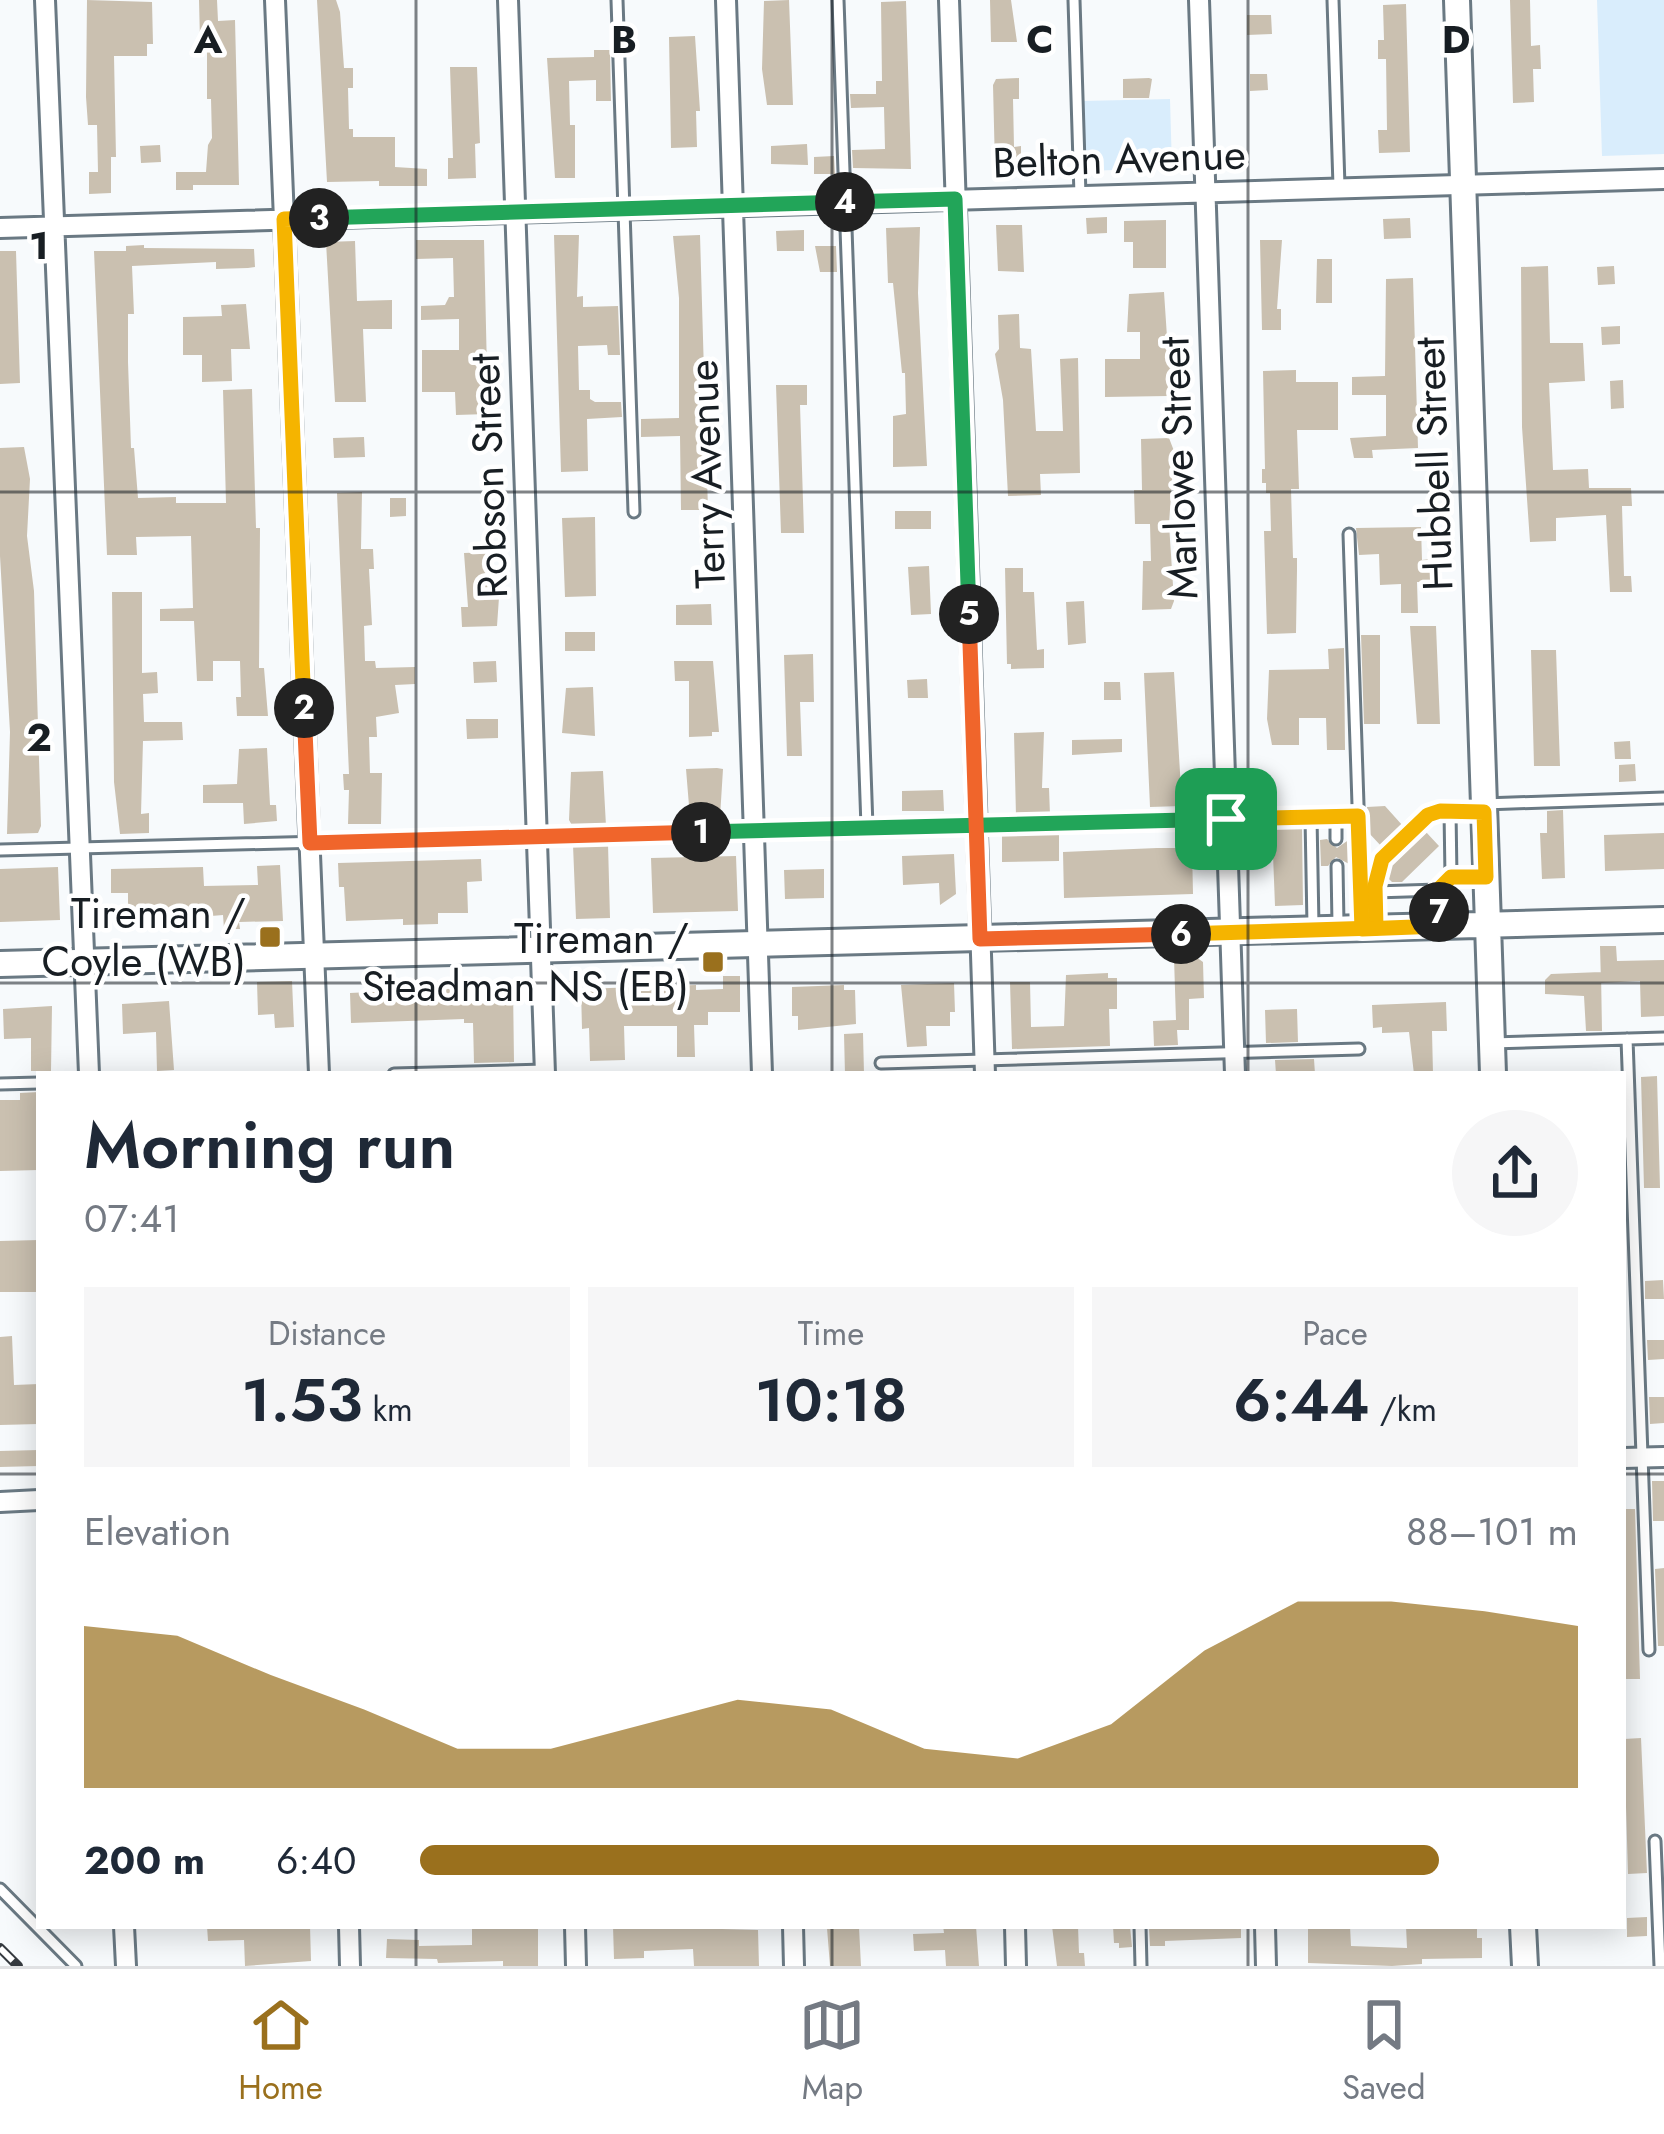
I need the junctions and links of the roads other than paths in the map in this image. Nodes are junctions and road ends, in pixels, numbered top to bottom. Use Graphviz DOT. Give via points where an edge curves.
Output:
graph roads {
  1 [pos="45,0"];
  2 [pos="274,0"];
  3 [pos="508,0"];
  4 [pos="617,0"];
  5 [pos="726,0"];
  6 [pos="838,0"];
  7 [pos="949,0"];
  8 [pos="1074,0"];
  9 [pos="1199,0"];
  10 [pos="1334,0"];
  11 [pos="1456,0"];
  12 [pos="1664,179"];
  13 [pos="1463,185"];
  14 [pos="1340,187"];
  15 [pos="1205,192"];
  16 [pos="1080,195"];
  17 [pos="955,199"];
  18 [pos="844,202"];
  19 [pos="733,206"];
  20 [pos="623,208"];
  21 [pos="515,212"];
  22 [pos="284,219"];
  23 [pos="55,226"];
  24 [pos="0,228"];
  25 [pos="634,512"];
  26 [pos="1349,534"];
  27 [pos="1664,798"];
  28 [pos="1484,808"];
  29 [pos="1450,811"];
  30 [pos="1336,816"];
  31 [pos="1358,816"];
  32 [pos="1311,817"];
  33 [pos="1226,819"];
  34 [pos="976,825"];
  35 [pos="867,827"];
  36 [pos="754,830"];
  37 [pos="537,836"];
  38 [pos="1336,839"];
  39 [pos="310,843"];
  40 [pos="80,848"];
  41 [pos="0,850"];
  42 [pos="1337,866"];
  43 [pos="1451,877"];
  44 [pos="1486,877"];
  45 [pos="1438,890"];
  46 [pos="1375,892"];
  47 [pos="1664,920"];
  48 [pos="1488,925"];
  49 [pos="1440,926"];
  50 [pos="1347,929"];
  51 [pos="1230,933"];
  52 [pos="980,939"];
  53 [pos="758,945"];
  54 [pos="541,950"];
  55 [pos="314,956"];
  56 [pos="85,962"];
  57 [pos="0,964"];
  58 [pos="1664,1038"];
  59 [pos="1627,1039"];
  60 [pos="1492,1043"];
  61 [pos="1359,1049"];
  62 [pos="1234,1053"];
  63 [pos="881,1063"];
  64 [pos="985,1067"];
  65 [pos="89,1071"];
  66 [pos="319,1071"];
  67 [pos="545,1071"];
  68 [pos="763,1071"];
  69 [pos="1235,1071"];
  70 [pos="1493,1071"];
  71 [pos="36,1083"];
  72 [pos="0,1084"];
  73 [pos="1654,1457"];
  74 [pos="36,1501"];
  75 [pos="0,1502"];
  76 [pos="1649,1651"];
  77 [pos="1654,1840"];
  78 [pos="0,1889"];
  79 [pos="36,1925"];
  80 [pos="39,1929"];
  81 [pos="124,1929"];
  82 [pos="349,1929"];
  83 [pos="574,1929"];
  84 [pos="793,1929"];
  85 [pos="1015,1929"];
  86 [pos="1139,1929"];
  87 [pos="1264,1929"];
  88 [pos="1523,1929"];
  89 [pos="76,1966"];
  90 [pos="126,1966"];
  91 [pos="350,1966"];
  92 [pos="576,1966"];
  93 [pos="794,1966"];
  94 [pos="1016,1966"];
  95 [pos="1141,1966"];
  96 [pos="1266,1966"];
  97 [pos="1525,1966"];
  98 [pos="1660,1966"];
  1 -- 23 [label="street"];
  2 -- 22 [label="street"];
  3 -- 21 [label="street, Robson Street"];
  4 -- 20 [label="lane"];
  5 -- 19 [label="street, Terry Avenue"];
  6 -- 18 [label="lane"];
  7 -- 17 [label="street"];
  8 -- 16 [label="lane"];
  9 -- 15 [label="street, Marlowe Street"];
  10 -- 14 [label="lane"];
  11 -- 13 [label="street, Hubbell Street"];
  12 -- 13 [label="street, Belton Avenue"];
  13 -- 14 [label="street, Belton Avenue"];
  13 -- 28 [label="street, Hubbell Street"];
  14 -- 15 [label="street, Belton Avenue"];
  15 -- 16 [label="street, Belton Avenue"];
  15 -- 33 [label="street, Marlowe Street"];
  16 -- 17 [label="street, Belton Avenue"];
  17 -- 18 [label="street, Belton Avenue"];
  17 -- 34 [label="street"];
  18 -- 19 [label="street, Belton Avenue"];
  18 -- 35 [label="lane"];
  19 -- 20 [label="street, Belton Avenue"];
  19 -- 36 [label="street, Terry Avenue"];
  20 -- 21 [label="street, Belton Avenue"];
  20 -- 25 [label="lane"];
  21 -- 22 [label="street, Belton Avenue"];
  21 -- 37 [label="street, Robson Street"];
  22 -- 23 [label="street, Belton Avenue"];
  22 -- 39 [label="street"];
  23 -- 24 [label="street, Belton Avenue"];
  23 -- 40 [label="street"];
  26 -- 31 [label="lane"];
  27 -- 28 [label="lane"];
  28 -- 29 [label="lane"];
  28 -- 44 [label="street, Hubbell Street"];
  29 -- 43 [label="lane"];
  29 -- 46 [label="lane" via="1428,815 1382,859"];
  30 -- 31 [label="lane"];
  30 -- 32 [label="lane"];
  30 -- 38 [label="lane"];
  31 -- 50 [label="lane"];
  32 -- 33 [label="lane"];
  32 -- 50 [label="lane"];
  33 -- 34 [label="lane"];
  33 -- 51 [label="street, Marlowe Street"];
  34 -- 35 [label="lane"];
  34 -- 52 [label="street"];
  35 -- 36 [label="lane"];
  36 -- 37 [label="lane"];
  36 -- 53 [label="street, Terry Avenue"];
  37 -- 39 [label="lane"];
  37 -- 54 [label="street, Robson Street"];
  39 -- 40 [label="lane"];
  39 -- 55 [label="street"];
  40 -- 41 [label="lane"];
  40 -- 56 [label="street"];
  42 -- 50 [label="lane"];
  43 -- 44 [label="lane"];
  43 -- 45 [label="lane"];
  44 -- 48 [label="street, Hubbell Street"];
  45 -- 46 [label="lane"];
  45 -- 49 [label="lane"];
  46 -- 50 [label="lane"];
  47 -- 48 [label="street"];
  48 -- 49 [label="street"];
  48 -- 60 [label="street, Hubbell Street"];
  49 -- 50 [label="street"];
  50 -- 51 [label="street"];
  51 -- 52 [label="street"];
  51 -- 62 [label="street, Marlowe Street"];
  52 -- 53 [label="street"];
  52 -- 64 [label="street"];
  53 -- 54 [label="street"];
  53 -- 68 [label="street, Terry Avenue"];
  54 -- 55 [label="street"];
  54 -- 67 [label="street, Robson Street"];
  55 -- 56 [label="street"];
  55 -- 66 [label="street"];
  56 -- 57 [label="street"];
  56 -- 65 [label="street"];
  58 -- 59 [label="lane"];
  59 -- 60 [label="lane"];
  59 -- 73 [label="lane"];
  60 -- 70 [label="street, Hubbell Street"];
  61 -- 62 [label="lane"];
  62 -- 64 [label="lane"];
  62 -- 69 [label="street, Marlowe Street"];
  63 -- 64 [label="lane"];
  71 -- 72 [label="lane"];
  73 -- 76 [label="lane"];
  74 -- 75 [label="street"];
  77 -- 98 [label="lane"];
  78 -- 79 [label="lane"];
  80 -- 89 [label="lane"];
  81 -- 90 [label="street"];
  82 -- 91 [label="street"];
  83 -- 92 [label="street"];
  84 -- 93 [label="street"];
  85 -- 94 [label="street"];
  86 -- 95 [label="lane"];
  87 -- 96 [label="street"];
  88 -- 97 [label="street"];
}
